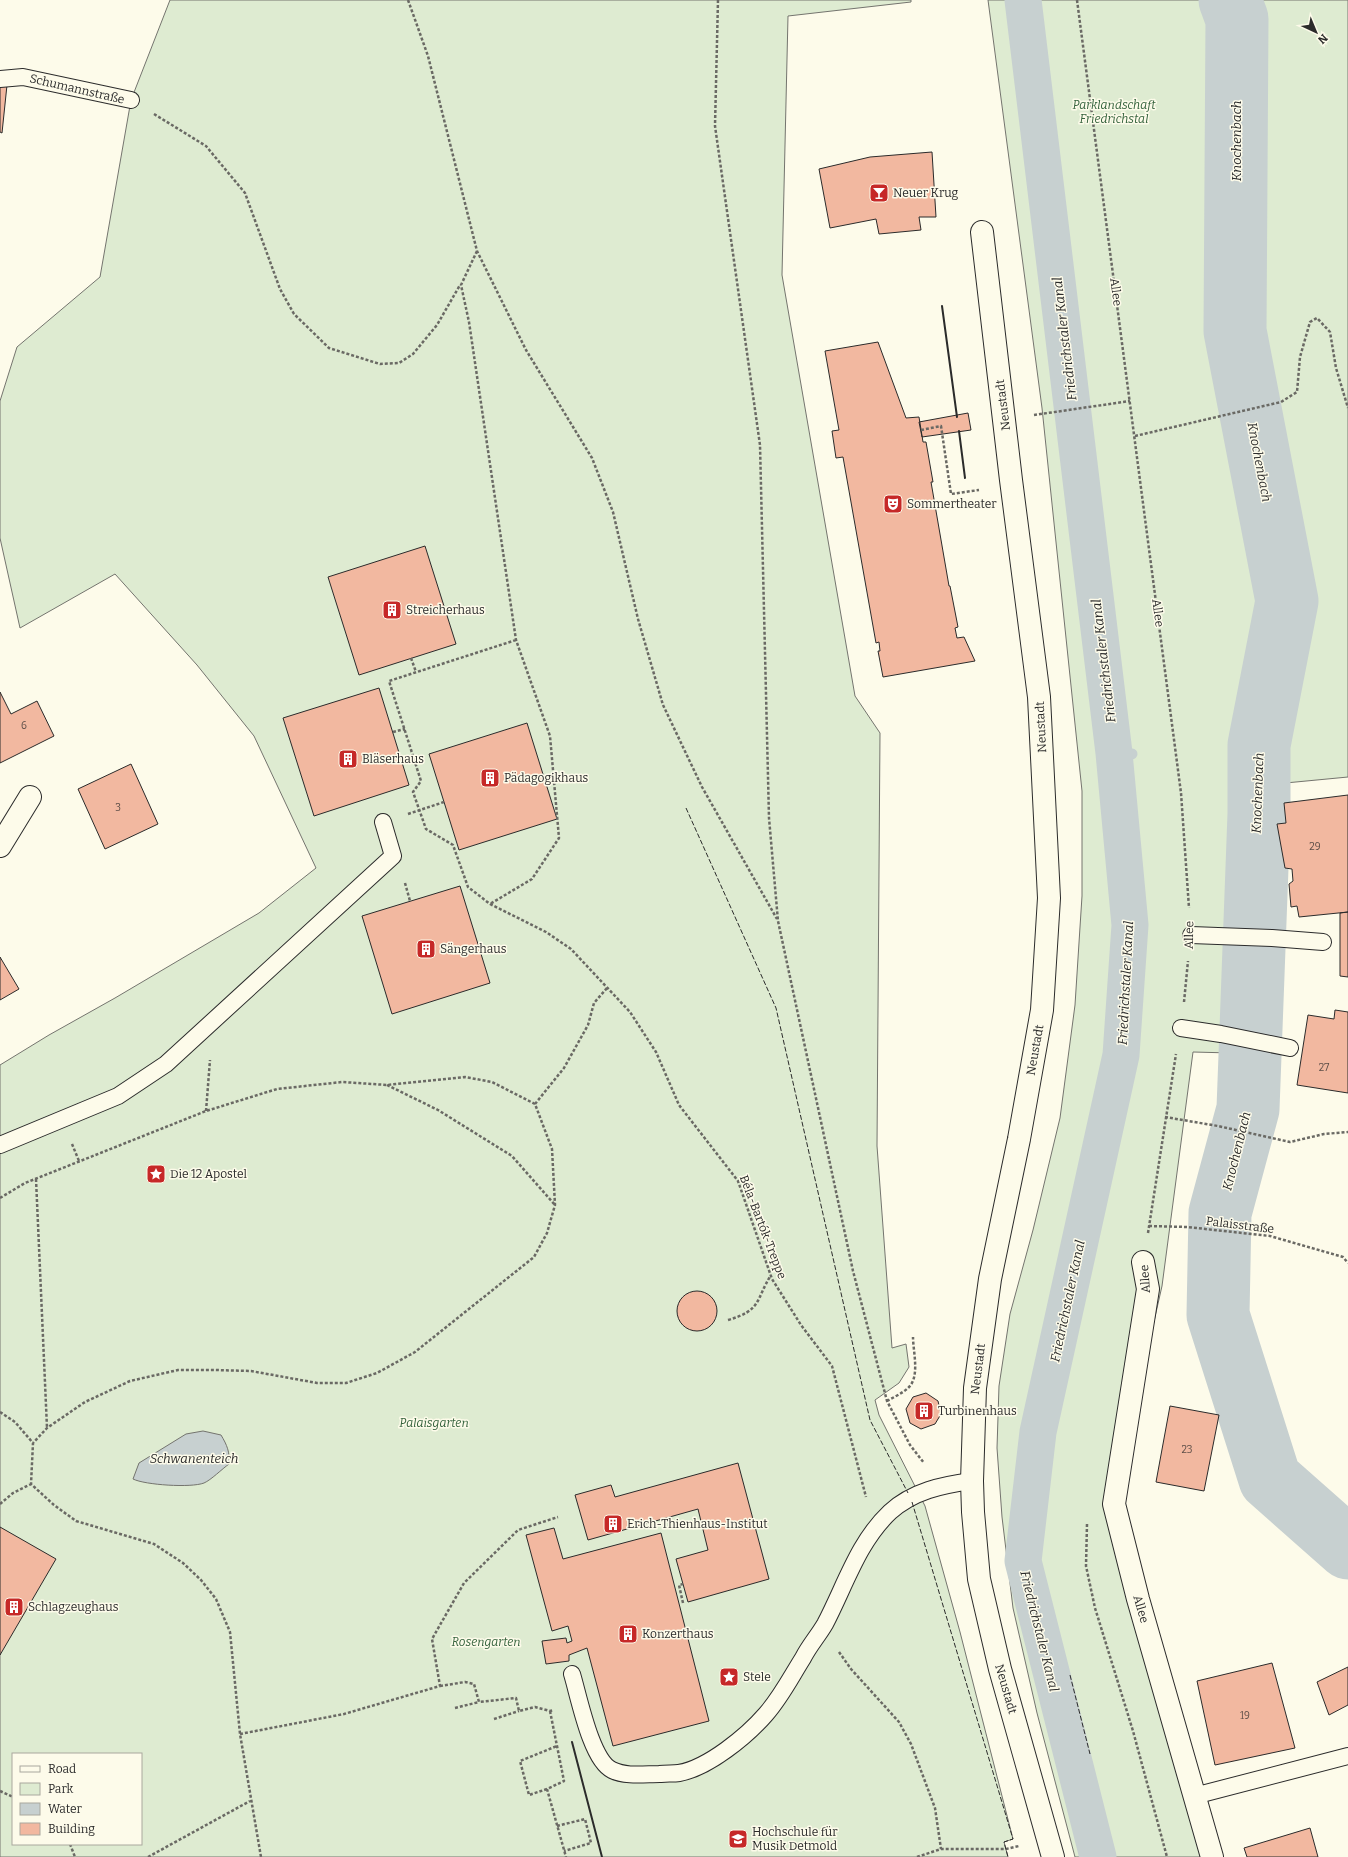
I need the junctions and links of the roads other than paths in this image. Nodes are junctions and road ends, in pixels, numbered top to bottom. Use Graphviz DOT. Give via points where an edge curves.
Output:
graph roads {
  1 [pos="0,79"];
  2 [pos="131,100"];
  3 [pos="982,232"];
  4 [pos="30,797"];
  5 [pos="383,822"];
  6 [pos="0,846"];
  7 [pos="1191,935"];
  8 [pos="1323,942"];
  9 [pos="1181,1028"];
  10 [pos="1290,1048"];
  11 [pos="0,1145"];
  12 [pos="1143,1262"];
  13 [pos="972,1481"];
  14 [pos="572,1674"];
  15 [pos="1348,1756"];
  16 [pos="1194,1796"];
  17 [pos="1053,1857"];
  18 [pos="1212,1857"];
  1 -- 2 [label="lane, Schumannstraße" via="23,77"];
  3 -- 13 [label="main road, Neustadt" via="1039,697 1049,898 1042,1010 990,1279 975,1388"];
  4 -- 6 [label="main road"];
  5 -- 11 [label="lane" via="393,856 166,1064 118,1096"];
  7 -- 8 [label="lane"];
  9 -- 10 [label="lane"];
  12 -- 16 [label="main road, Allee" via="1148,1289 1114,1504"];
  13 -- 14 [label="lane" via="940,1486 910,1497 891,1511 862,1547 824,1626 766,1714 750,1731 710,1760 679,1773 624,1774 611,1770 601,1762 594,1750"];
  13 -- 17 [label="main road, Neustadt" via="979,1579 1000,1669"];
  15 -- 16 [label="lane"];
  16 -- 18 [label="main road, Allee"];
}
